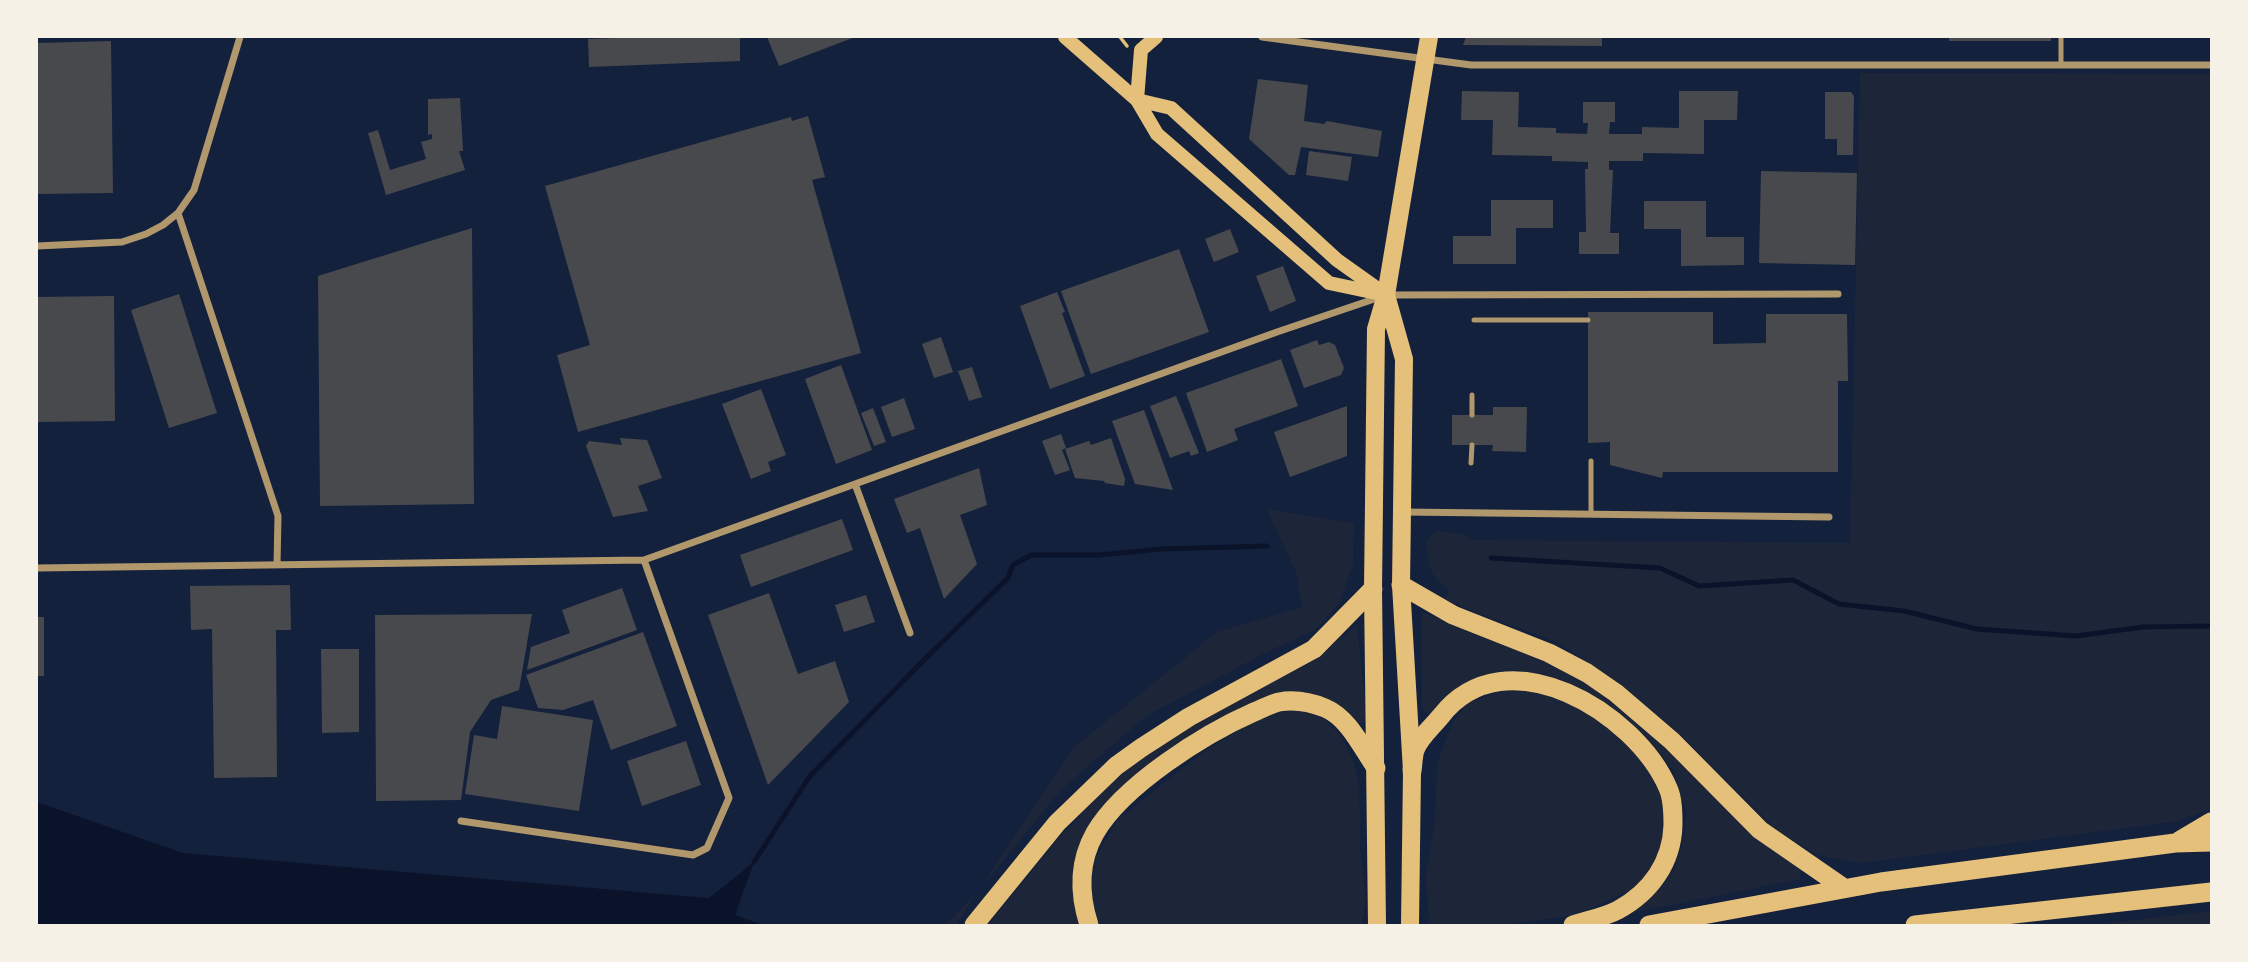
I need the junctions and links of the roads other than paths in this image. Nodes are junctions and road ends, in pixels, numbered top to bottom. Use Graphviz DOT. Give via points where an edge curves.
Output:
graph roads {
  1 [pos="240,37"];
  2 [pos="1065,37"];
  3 [pos="1156,37"];
  4 [pos="1262,37"];
  5 [pos="1429,37"];
  6 [pos="2061,37"];
  7 [pos="1425,57"];
  8 [pos="2061,65"];
  9 [pos="2211,65"];
  10 [pos="1138,100"];
  11 [pos="178,213"];
  12 [pos="37,246"];
  13 [pos="1838,294"];
  14 [pos="1386,295"];
  15 [pos="1474,320"];
  16 [pos="1588,320"];
  17 [pos="1472,395"];
  18 [pos="1472,415"];
  19 [pos="1472,445"];
  20 [pos="1591,461"];
  21 [pos="1471,463"];
  22 [pos="855,484"];
  23 [pos="1402,512"];
  24 [pos="1591,514"];
  25 [pos="1829,517"];
  26 [pos="644,560"];
  27 [pos="277,565"];
  28 [pos="37,568"];
  29 [pos="1401,584"];
  30 [pos="1373,589"];
  31 [pos="910,633"];
  32 [pos="1376,768"];
  33 [pos="1412,771"];
  34 [pos="461,821"];
  35 [pos="2211,822"];
  36 [pos="2211,842"];
  37 [pos="2175,844"];
  38 [pos="1844,888"];
  39 [pos="2211,892"];
  40 [pos="1377,916"];
  41 [pos="1410,917"];
  42 [pos="974,925"];
  43 [pos="1089,925"];
  44 [pos="1573,925"];
  45 [pos="1649,925"];
  46 [pos="1915,925"];
  1 -- 11 [label="street" via="194,190"];
  2 -- 10 [label="main road"];
  3 -- 10 [label="main road" via="1141,51"];
  4 -- 7 [label="street"];
  5 -- 7 [label="main road"];
  6 -- 8 [label="lane"];
  7 -- 8 [label="street" via="1471,65"];
  7 -- 14 [label="main road"];
  8 -- 9 [label="street"];
  10 -- 14 [label="main road" via="1171,108 1337,260"];
  10 -- 14 [label="main road" via="1157,134 1329,283"];
  11 -- 12 [label="street" via="146,234 122,242"];
  11 -- 27 [label="street" via="278,516"];
  13 -- 14 [label="street"];
  14 -- 22 [label="street"];
  14 -- 23 [label="main road" via="1404,359"];
  14 -- 30 [label="main road" via="1376,329"];
  15 -- 16 [label="lane"];
  17 -- 18 [label="lane"];
  19 -- 21 [label="lane"];
  20 -- 24 [label="lane"];
  22 -- 26 [label="street"];
  22 -- 31 [label="street"];
  23 -- 24 [label="street"];
  23 -- 29 [label="main road"];
  24 -- 25 [label="street"];
  26 -- 27 [label="street"];
  26 -- 34 [label="street" via="729,798 707,848 693,855"];
  27 -- 28 [label="street"];
  29 -- 33 [label="main road"];
  29 -- 38 [label="highway" via="1452,615 1549,653 1616,693 1672,741 1760,830"];
  30 -- 32 [label="main road"];
  30 -- 42 [label="highway" via="1314,649 1189,717 1116,766 1056,823"];
  32 -- 40 [label="main road"];
  32 -- 43 [label="highway" via="1342,718 1327,708 1300,700 1276,702 1229,723 1153,773 1095,833 1081,883"];
  33 -- 41 [label="main road"];
  33 -- 44 [label="highway" via="1416,748 1447,709 1470,691 1494,681 1514,679 1563,690 1629,735 1655,763 1670,790 1673,810 1668,855 1647,888 1618,910"];
  35 -- 37 [label="highway"];
  36 -- 37 [label="highway"];
  37 -- 38 [label="highway"];
  38 -- 45 [label="highway"];
  39 -- 46 [label="highway"];
}
